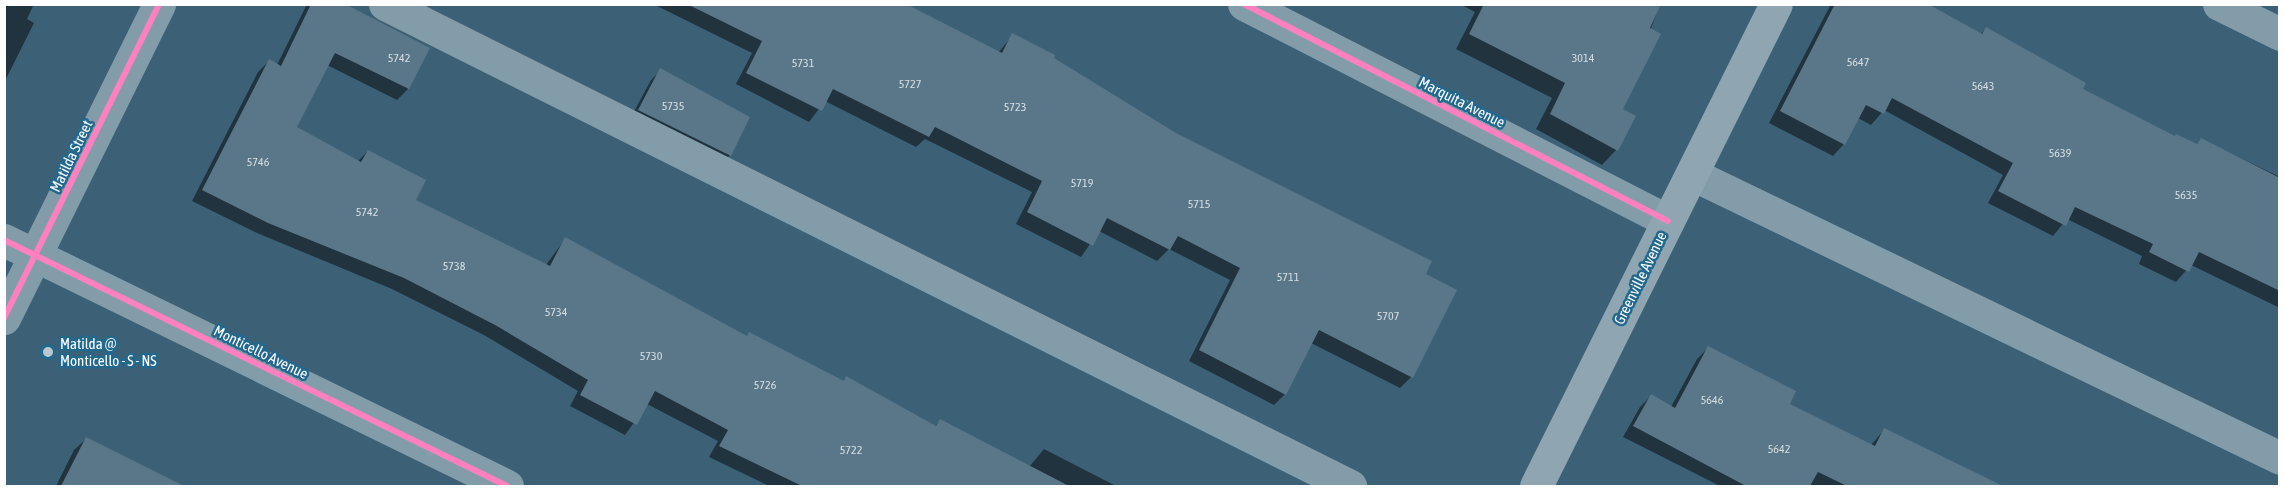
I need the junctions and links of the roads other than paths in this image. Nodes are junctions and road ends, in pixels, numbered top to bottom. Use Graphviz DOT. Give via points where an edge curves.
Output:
graph roads {
  1 [pos="159,4"];
  2 [pos="385,4"];
  3 [pos="1244,4"];
  4 [pos="1776,4"];
  5 [pos="2219,4"];
  6 [pos="2280,34"];
  7 [pos="1692,174"];
  8 [pos="1668,220"];
  9 [pos="4,240"];
  10 [pos="35,255"];
  11 [pos="4,318"];
  12 [pos="2280,458"];
  13 [pos="507,486"];
  14 [pos="1350,486"];
  15 [pos="1536,486"];
  1 -- 10 [label="street, Matilda Street"];
  2 -- 14 [label="street"];
  3 -- 8 [label="street, Marquita Avenue"];
  4 -- 7 [label="main road, Greenville Avenue"];
  5 -- 6 [label="street"];
  7 -- 8 [label="main road, Greenville Avenue"];
  7 -- 12 [label="street"];
  8 -- 15 [label="main road, Greenville Avenue"];
  9 -- 10 [label="street, Monticello Avenue"];
  10 -- 11 [label="street, Matilda Street"];
  10 -- 13 [label="street, Monticello Avenue"];
}
